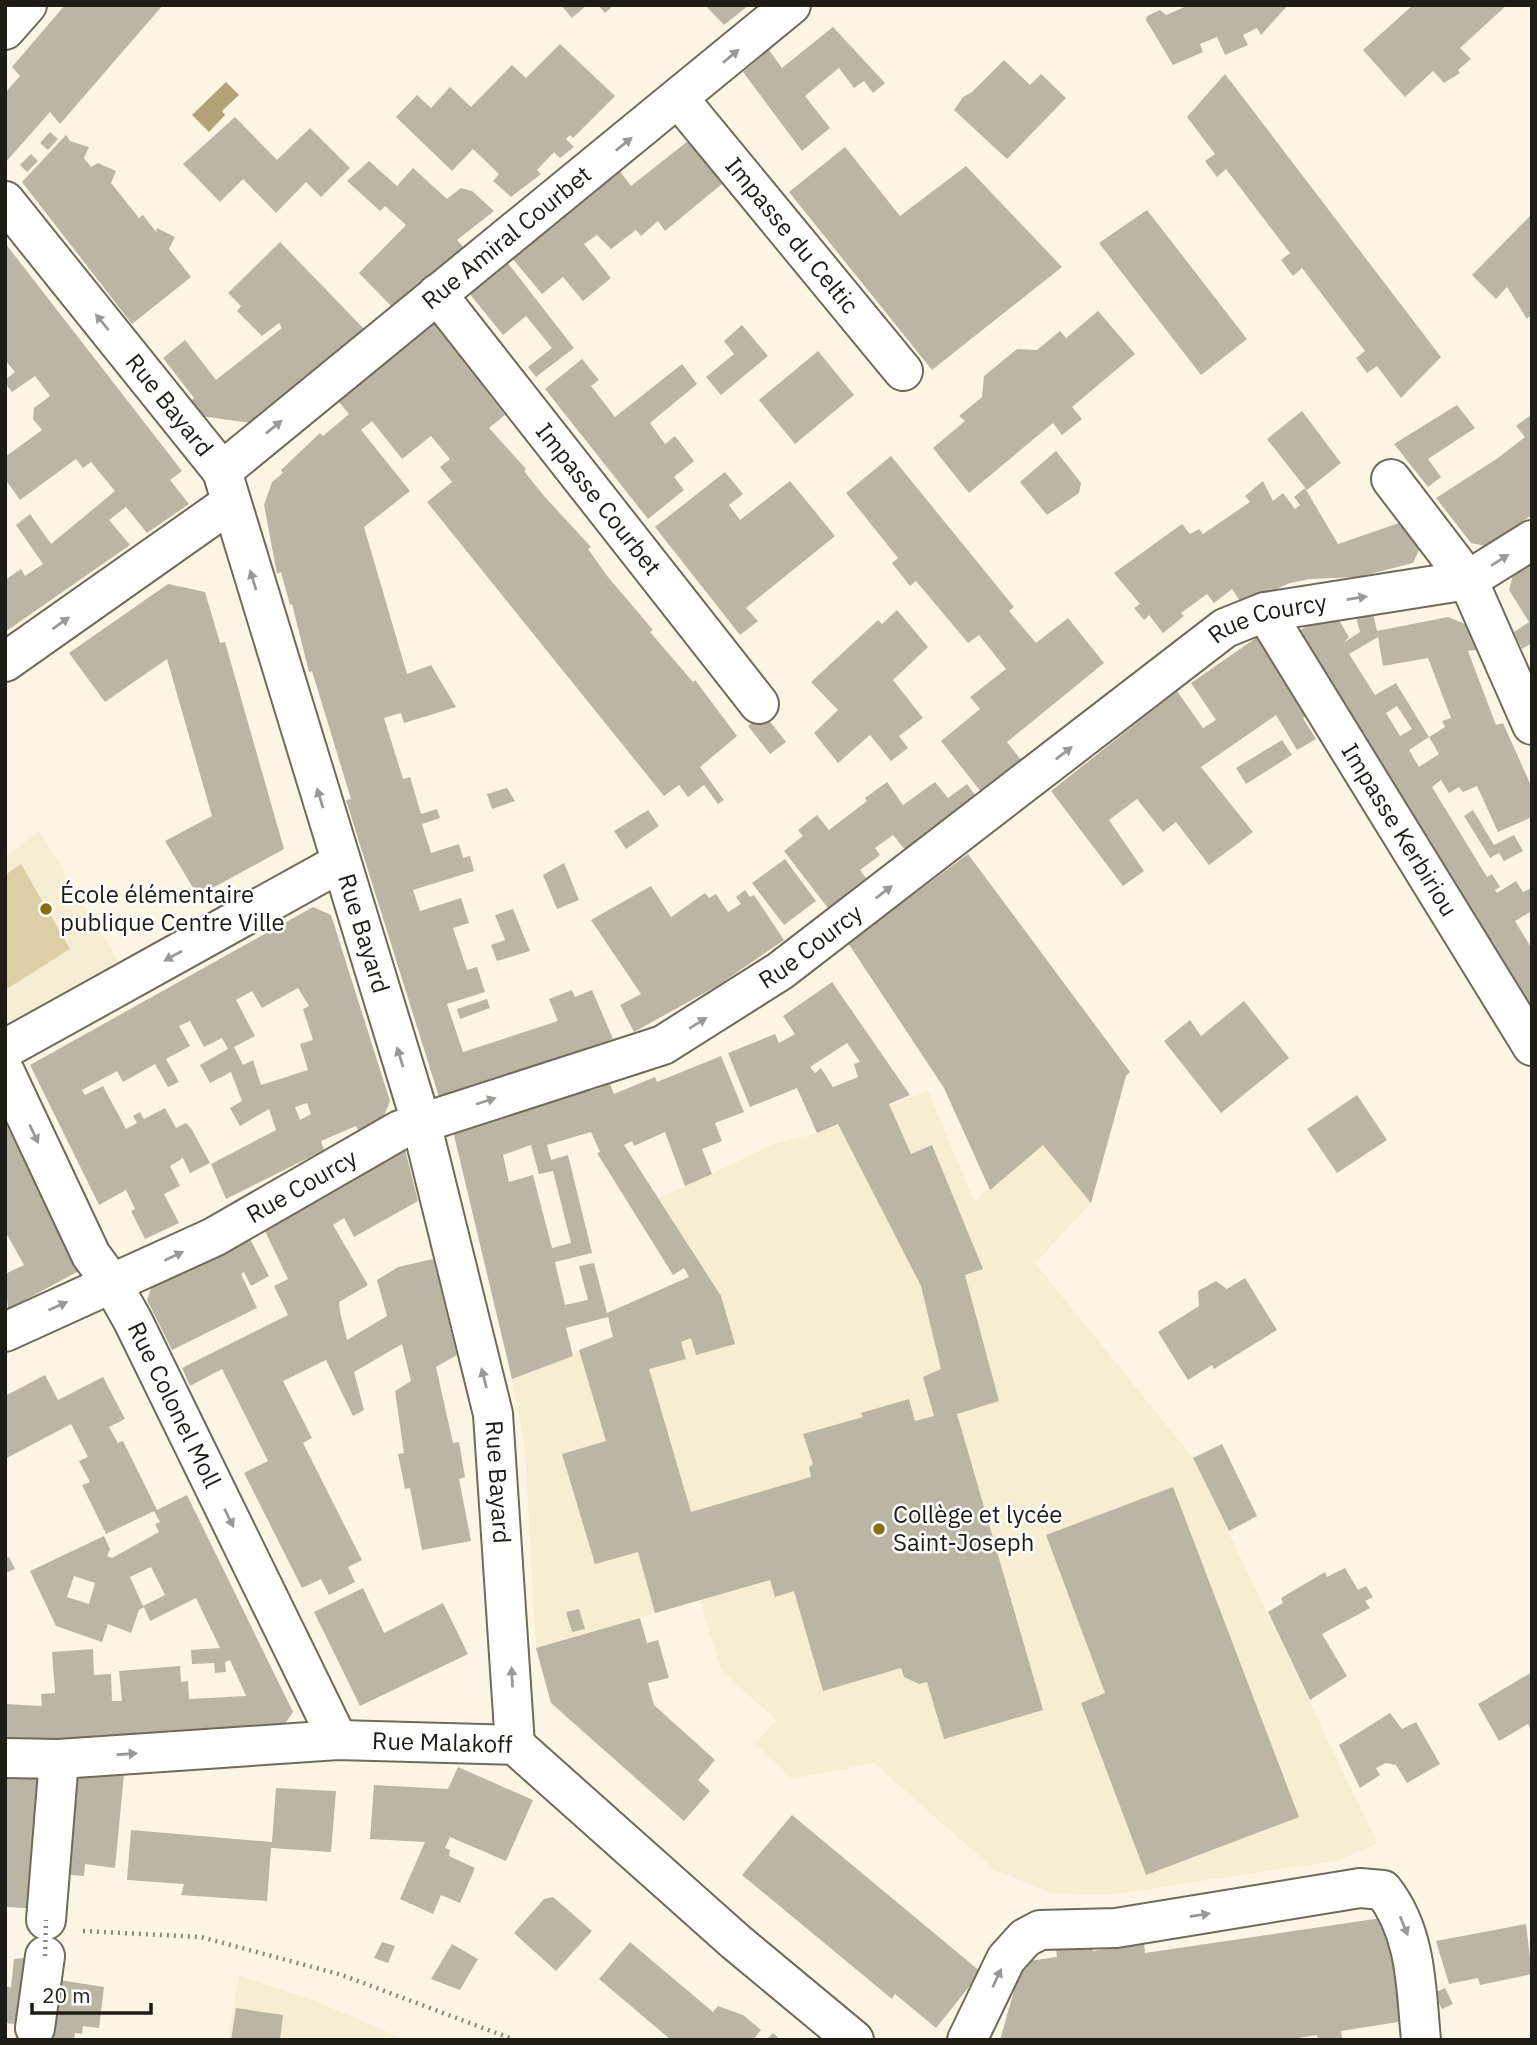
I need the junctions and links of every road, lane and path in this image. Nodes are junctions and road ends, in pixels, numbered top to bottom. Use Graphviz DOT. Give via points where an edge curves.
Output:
graph roads {
  1 [pos="27,5"];
  2 [pos="791,5"];
  3 [pos="5,30"];
  4 [pos="678,99"];
  5 [pos="5,201"];
  6 [pos="437,294"];
  7 [pos="903,371"];
  8 [pos="1391,479"];
  9 [pos="225,487"];
  10 [pos="1532,540"];
  11 [pos="1468,580"];
  12 [pos="1265,612"];
  13 [pos="5,662"];
  14 [pos="759,704"];
  15 [pos="1532,725"];
  16 [pos="340,863"];
  17 [pos="1532,1046"];
  18 [pos="5,1049"];
  19 [pos="5,1072"];
  20 [pos="421,1122"];
  21 [pos="111,1282"];
  22 [pos="5,1332"];
  23 [pos="338,1740"];
  24 [pos="515,1745"];
  25 [pos="5,1758"];
  26 [pos="59,1759"];
  27 [pos="52,1933"];
  28 [pos="30,2036"];
  29 [pos="515,2040"];
  30 [pos="854,2040"];
  31 [pos="968,2040"];
  32 [pos="1421,2040"];
  1 -- 3 [label="street"];
  4 -- 2 [label="street, Rue Amiral Courbet, one-way"];
  6 -- 4 [label="street, Rue Amiral Courbet, one-way"];
  4 -- 7 [label="street, Impasse du Celtic"];
  9 -- 5 [label="street, Rue Bayard, one-way"];
  9 -- 6 [label="street, Rue Amiral Courbet, one-way"];
  6 -- 14 [label="street, Impasse Courbet"];
  8 -- 11 [label="street"];
  13 -- 9 [label="street, Rue Amiral Courbet, one-way"];
  16 -- 9 [label="street, Rue Bayard, one-way"];
  11 -- 10 [label="street, one-way"];
  12 -- 11 [label="street, Rue Courcy, one-way"];
  11 -- 15 [label="street"];
  12 -- 17 [label="street, Impasse Kerbiriou"];
  20 -- 12 [label="street, Rue Courcy, one-way" via="663,1045 780,971 1225,628"];
  16 -- 18 [label="street, one-way"];
  20 -- 16 [label="street, Rue Bayard, one-way"];
  19 -- 21 [label="street, Rue Colonel Moll, one-way" via="90,1255"];
  21 -- 20 [label="street, Rue Courcy, one-way" via="214,1237"];
  24 -- 20 [label="street, Rue Bayard, one-way" via="493,1414"];
  22 -- 21 [label="street, Rue Courcy, one-way"];
  21 -- 23 [label="street, Rue Colonel Moll, one-way"];
  23 -- 24 [label="street, Rue Malakoff"];
  26 -- 23 [label="street, Rue Malakoff, one-way"];
  24 -- 30 [label="street, Rue Malakoff" via="736,1942"];
  25 -- 26 [label="street, Rue Malakoff"];
  26 -- 27 [label="street"];
  27 -- 28 [label="street"];
  27 -- 29 [label="path" via="201,1937 342,1975"];
  31 -- 32 [label="street, one-way" via="1006,1959 1025,1938 1040,1930 1116,1928 1360,1888 1383,1890 1396,1906 1411,1945"];
}
